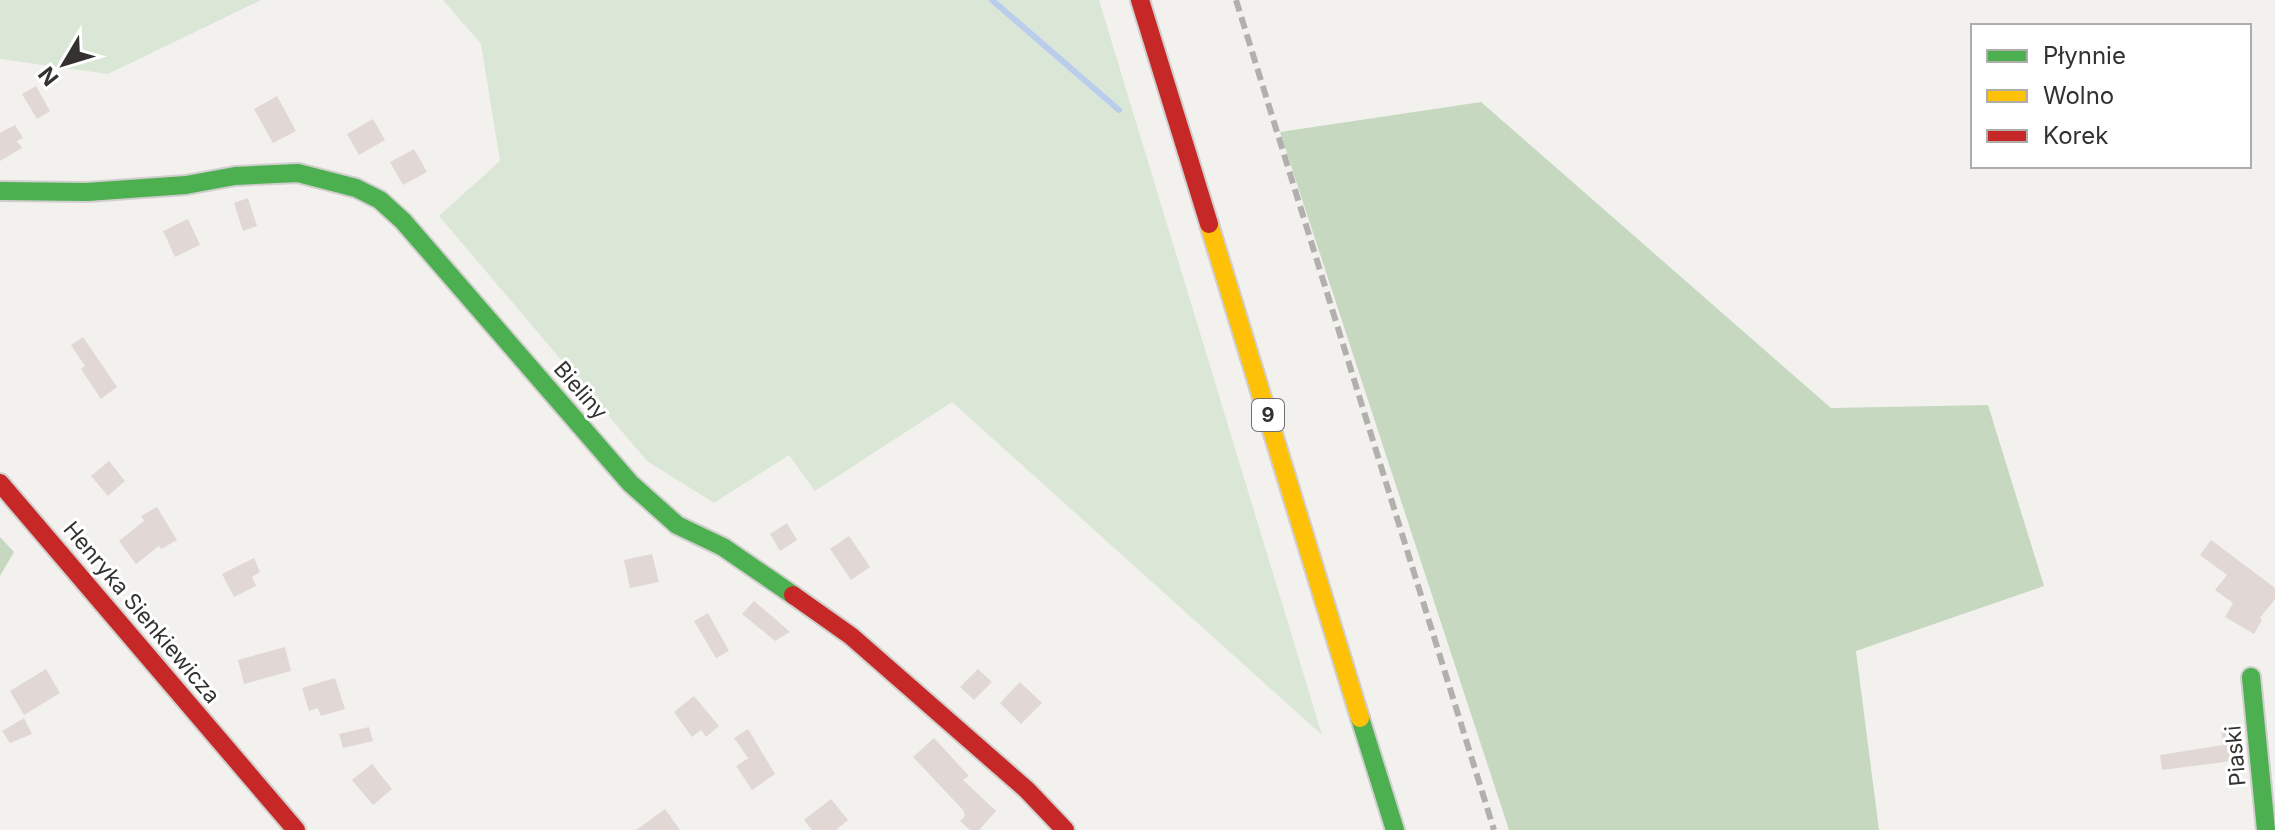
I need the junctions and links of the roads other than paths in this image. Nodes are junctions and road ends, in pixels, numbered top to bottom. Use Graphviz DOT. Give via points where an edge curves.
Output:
graph roads {
  1 [pos="1140,0"];
  2 [pos="0,191"];
  3 [pos="0,483"];
  4 [pos="2251,677"];
  5 [pos="296,830"];
  6 [pos="1065,830"];
  7 [pos="1395,830"];
  8 [pos="2266,830"];
  1 -- 7 [label="street, 9"];
  2 -- 6 [label="street, Bieliny" via="87,192 298,173 380,200 630,483 677,525 723,547 851,636 1027,790"];
  3 -- 5 [label="street, Henryka Sienkiewicza"];
  4 -- 8 [label="street, Piaski"];
}
